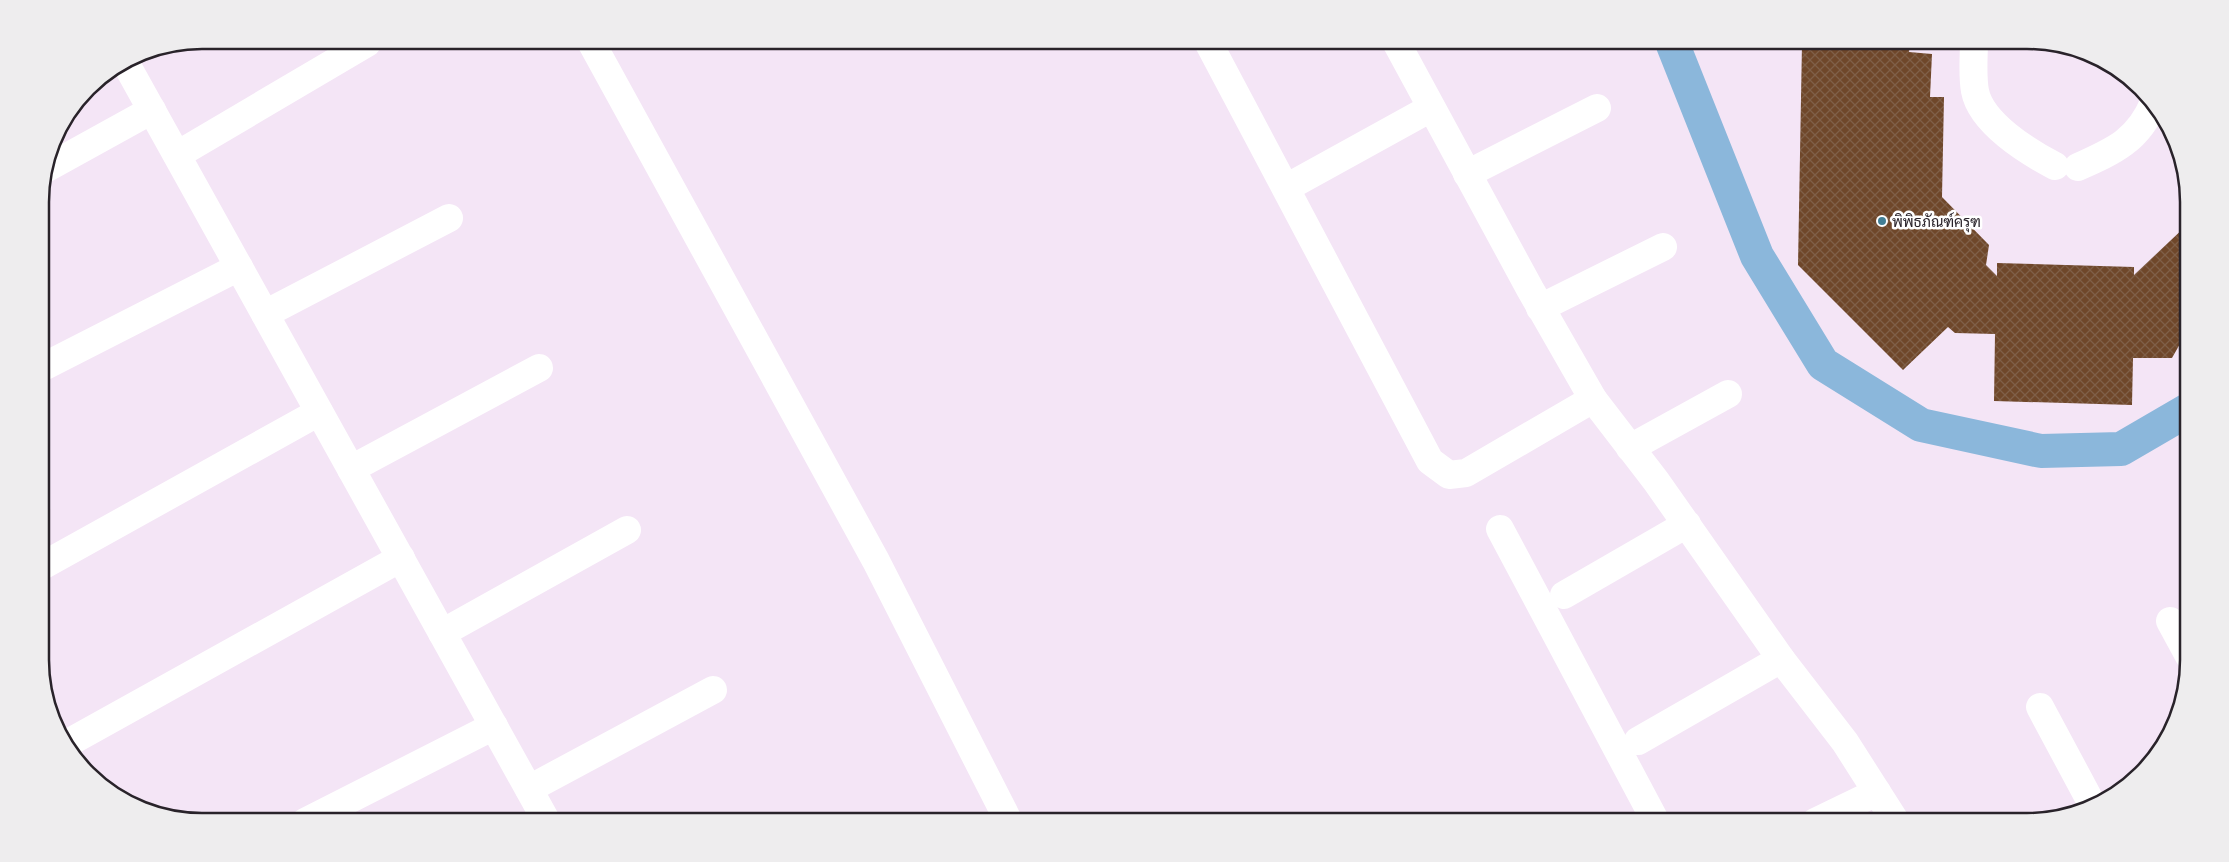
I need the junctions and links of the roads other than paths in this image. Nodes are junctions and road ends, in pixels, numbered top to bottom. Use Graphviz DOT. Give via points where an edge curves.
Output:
graph roads {
  1 [pos="357,49"];
  2 [pos="595,49"];
  3 [pos="1213,49"];
  4 [pos="1401,49"];
  5 [pos="1974,49"];
  6 [pos="128,67"];
  7 [pos="1431,108"];
  8 [pos="1597,108"];
  9 [pos="152,110"];
  10 [pos="2150,111"];
  11 [pos="177,155"];
  12 [pos="54,164"];
  13 [pos="1467,174"];
  14 [pos="1286,188"];
  15 [pos="449,218"];
  16 [pos="1663,247"];
  17 [pos="239,267"];
  18 [pos="1540,308"];
  19 [pos="265,314"];
  20 [pos="49,364"];
  21 [pos="539,368"];
  22 [pos="1728,394"];
  23 [pos="1593,399"];
  24 [pos="319,412"];
  25 [pos="1630,448"];
  26 [pos="351,469"];
  27 [pos="1687,524"];
  28 [pos="1500,529"];
  29 [pos="627,530"];
  30 [pos="401,558"];
  31 [pos="49,562"];
  32 [pos="1564,595"];
  33 [pos="2170,621"];
  34 [pos="442,633"];
  35 [pos="2180,639"];
  36 [pos="1782,659"];
  37 [pos="713,690"];
  38 [pos="2040,707"];
  39 [pos="494,726"];
  40 [pos="1638,740"];
  41 [pos="72,741"];
  42 [pos="529,789"];
  43 [pos="1877,792"];
  44 [pos="2090,800"];
  45 [pos="323,813"];
  46 [pos="542,813"];
  47 [pos="1004,813"];
  48 [pos="1646,813"];
  49 [pos="1834,813"];
  50 [pos="1890,813"];
  1 -- 11 [label="street"];
  2 -- 47 [label="street" via="876,560"];
  3 -- 14 [label="street"];
  4 -- 7 [label="street"];
  5 -- 10 [label="street" via="1975,91 1999,128 2022,148 2066,166 2109,153 2132,138"];
  6 -- 9 [label="street"];
  7 -- 13 [label="street"];
  7 -- 14 [label="street"];
  8 -- 13 [label="street"];
  9 -- 11 [label="street"];
  9 -- 12 [label="street"];
  11 -- 17 [label="street"];
  13 -- 18 [label="street"];
  14 -- 23 [label="street" via="1430,461 1449,475 1466,473"];
  15 -- 19 [label="street"];
  16 -- 18 [label="street"];
  17 -- 19 [label="street"];
  17 -- 20 [label="street"];
  18 -- 23 [label="street"];
  19 -- 24 [label="street"];
  21 -- 26 [label="street"];
  22 -- 25 [label="street"];
  23 -- 25 [label="street"];
  24 -- 26 [label="street"];
  24 -- 31 [label="street"];
  25 -- 27 [label="street"];
  26 -- 30 [label="street"];
  27 -- 32 [label="street"];
  27 -- 36 [label="street"];
  28 -- 48 [label="street"];
  29 -- 34 [label="street"];
  30 -- 34 [label="street"];
  30 -- 41 [label="street"];
  33 -- 35 [label="street"];
  34 -- 39 [label="street"];
  36 -- 40 [label="street"];
  36 -- 43 [label="street" via="1845,742"];
  37 -- 42 [label="street"];
  38 -- 44 [label="street"];
  39 -- 42 [label="street"];
  39 -- 45 [label="street"];
  42 -- 46 [label="street"];
  43 -- 49 [label="street"];
  43 -- 50 [label="street"];
}
